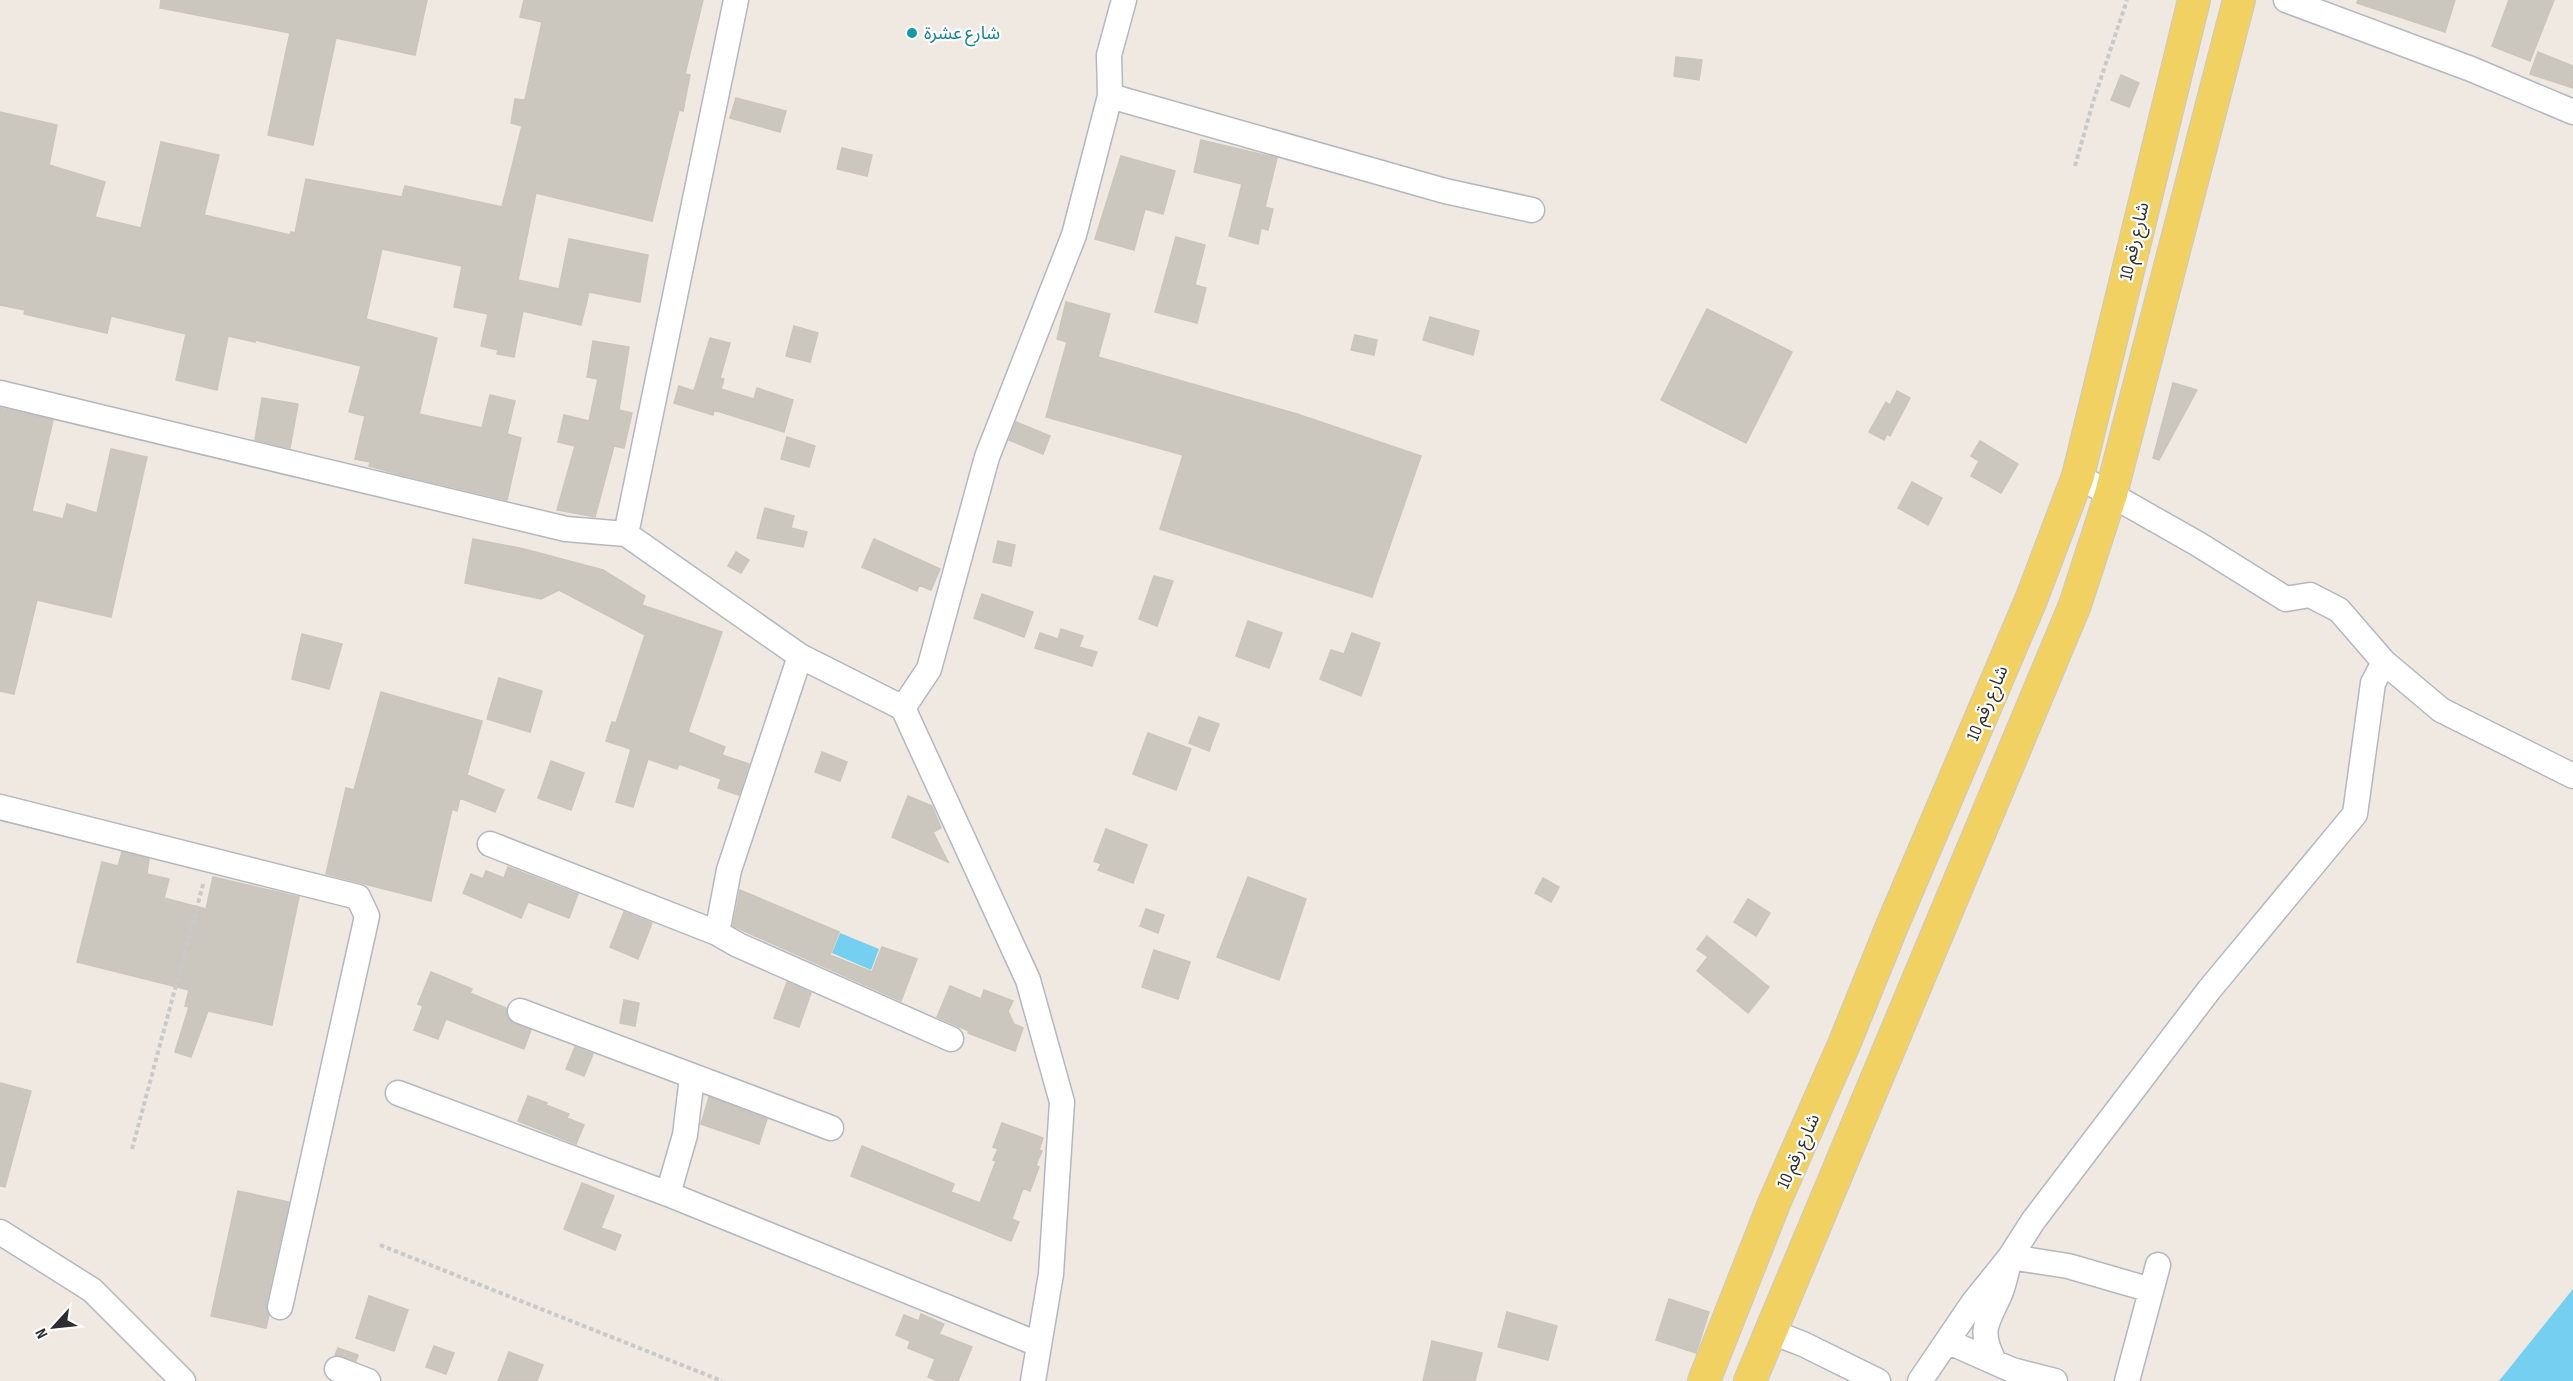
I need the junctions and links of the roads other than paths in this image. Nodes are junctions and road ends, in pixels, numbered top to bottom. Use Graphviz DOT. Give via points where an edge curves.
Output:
graph roads {
  1 [pos="736,0"];
  2 [pos="1124,0"];
  3 [pos="2194,0"];
  4 [pos="2239,0"];
  5 [pos="2286,0"];
  6 [pos="1110,96"];
  7 [pos="2573,112"];
  8 [pos="1532,210"];
  9 [pos="0,393"];
  10 [pos="2078,476"];
  11 [pos="2111,494"];
  12 [pos="626,534"];
  13 [pos="800,656"];
  14 [pos="2384,662"];
  15 [pos="903,708"];
  16 [pos="2573,776"];
  17 [pos="0,807"];
  18 [pos="490,844"];
  19 [pos="717,933"];
  20 [pos="520,1011"];
  21 [pos="951,1039"];
  22 [pos="692,1077"];
  23 [pos="398,1093"];
  24 [pos="831,1128"];
  25 [pos="668,1194"];
  26 [pos="0,1232"];
  27 [pos="2010,1257"];
  28 [pos="2158,1265"];
  29 [pos="2151,1290"];
  30 [pos="280,1307"];
  31 [pos="1769,1331"];
  32 [pos="1948,1342"];
  33 [pos="1038,1344"];
  34 [pos="1994,1361"];
  35 [pos="337,1369"];
  36 [pos="183,1381"];
  37 [pos="368,1381"];
  38 [pos="1033,1381"];
  39 [pos="1704,1381"];
  40 [pos="1750,1381"];
  41 [pos="1878,1381"];
  42 [pos="1920,1381"];
  43 [pos="2055,1381"];
  44 [pos="2127,1381"];
  1 -- 12 [label="street"];
  2 -- 6 [label="street" via="1109,55"];
  3 -- 10 [label="main road, شارع رقم 10"];
  4 -- 11 [label="main road"];
  5 -- 7 [label="street"];
  6 -- 8 [label="street" via="1445,191"];
  6 -- 15 [label="street" via="1074,235 987,457 929,669"];
  9 -- 12 [label="street" via="566,529"];
  10 -- 11 [label="street"];
  10 -- 39 [label="main road, شارع رقم 10" via="2031,600 1775,1201"];
  11 -- 14 [label="street" via="2286,599 2310,595 2339,610"];
  11 -- 31 [label="main road" via="2075,605"];
  12 -- 13 [label="street"];
  13 -- 15 [label="street"];
  13 -- 19 [label="street" via="729,870"];
  14 -- 16 [label="street" via="2441,710"];
  14 -- 27 [label="street" via="2373,683 2355,813 2209,990 2033,1221"];
  15 -- 33 [label="street" via="1028,980 1062,1102 1051,1274"];
  17 -- 30 [label="street" via="358,897 367,916"];
  18 -- 19 [label="street"];
  19 -- 21 [label="street"];
  20 -- 22 [label="street"];
  22 -- 24 [label="street"];
  22 -- 25 [label="street" via="685,1135"];
  23 -- 25 [label="street"];
  25 -- 33 [label="street"];
  26 -- 36 [label="street" via="92,1290"];
  27 -- 29 [label="street" via="2068,1266"];
  27 -- 32 [label="street"];
  27 -- 34 [label="street" via="2001,1292 1986,1322 1986,1344"];
  28 -- 29 [label="street"];
  29 -- 44 [label="street"];
  31 -- 40 [label="main road"];
  31 -- 41 [label="street"];
  32 -- 34 [label="street"];
  32 -- 42 [label="street"];
  33 -- 38 [label="street"];
  34 -- 43 [label="street"];
  35 -- 37 [label="street"];
}
